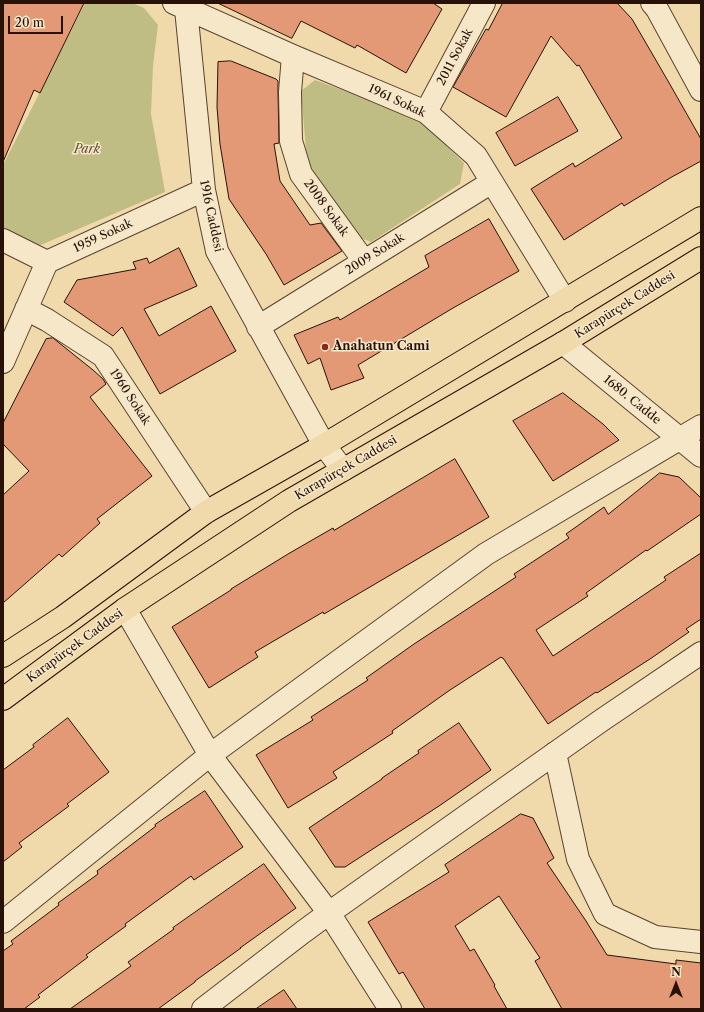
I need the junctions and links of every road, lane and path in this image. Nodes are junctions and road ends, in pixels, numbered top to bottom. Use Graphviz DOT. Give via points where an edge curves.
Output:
graph roads {
  1 [pos="484,3"];
  2 [pos="652,3"];
  3 [pos="183,5"];
  4 [pos="293,56"];
  5 [pos="701,90"];
  6 [pos="426,112"];
  7 [pos="492,182"];
  8 [pos="204,190"];
  9 [pos="701,218"];
  10 [pos="3,240"];
  11 [pos="701,258"];
  12 [pos="364,261"];
  13 [pos="47,262"];
  14 [pos="565,301"];
  15 [pos="26,309"];
  16 [pos="258,327"];
  17 [pos="563,343"];
  18 [pos="3,362"];
  19 [pos="701,426"];
  20 [pos="679,439"];
  21 [pos="324,445"];
  22 [pos="701,456"];
  23 [pos="343,470"];
  24 [pos="206,512"];
  25 [pos="125,609"];
  26 [pos="701,653"];
  27 [pos="3,656"];
  28 [pos="3,699"];
  29 [pos="555,753"];
  30 [pos="210,755"];
  31 [pos="329,913"];
  32 [pos="3,922"];
  33 [pos="701,942"];
  34 [pos="203,1009"];
  35 [pos="390,1009"];
  1 -- 6 [label="street, 2011 Sokak"];
  2 -- 5 [label="street"];
  3 -- 4 [label="street, 1961 Sokak"];
  3 -- 8 [label="street, 1916 Caddesi"];
  4 -- 6 [label="street, 1961 Sokak"];
  4 -- 12 [label="street, 2008 Sokak" via="290,92 291,141 302,174"];
  6 -- 7 [label="street, 1961 Sokak" via="476,156"];
  7 -- 12 [label="street, 2009 Sokak"];
  7 -- 14 [label="street, 1961 Sokak"];
  8 -- 13 [label="street, 1959 Sokak"];
  8 -- 16 [label="street, 1916 Caddesi" via="217,251"];
  9 -- 14 [label="main road"];
  10 -- 13 [label="street"];
  11 -- 17 [label="main road, Karapürçek Caddesi"];
  12 -- 16 [label="street, 2009 Sokak"];
  13 -- 15 [label="street"];
  14 -- 21 [label="main road"];
  15 -- 18 [label="street"];
  15 -- 24 [label="street, 1960 Sokak" via="103,356"];
  16 -- 21 [label="street, 1916 Caddesi"];
  17 -- 20 [label="street, 1680. Cadde"];
  17 -- 23 [label="main road, Karapürçek Caddesi"];
  19 -- 20 [label="street"];
  20 -- 22 [label="street, 1680. Cadde"];
  20 -- 30 [label="street" via="486,554"];
  21 -- 23 [label="street, 1916 Caddesi"];
  21 -- 24 [label="main road"];
  23 -- 25 [label="main road, Karapürçek Caddesi" via="289,501"];
  24 -- 27 [label="main road" via="63,617"];
  25 -- 28 [label="main road, Karapürçek Caddesi"];
  25 -- 30 [label="street"];
  26 -- 29 [label="street"];
  29 -- 31 [label="street"];
  29 -- 33 [label="street" via="578,859 605,914 655,937"];
  30 -- 31 [label="street"];
  30 -- 32 [label="street"];
  31 -- 34 [label="street"];
  31 -- 35 [label="street"];
}
